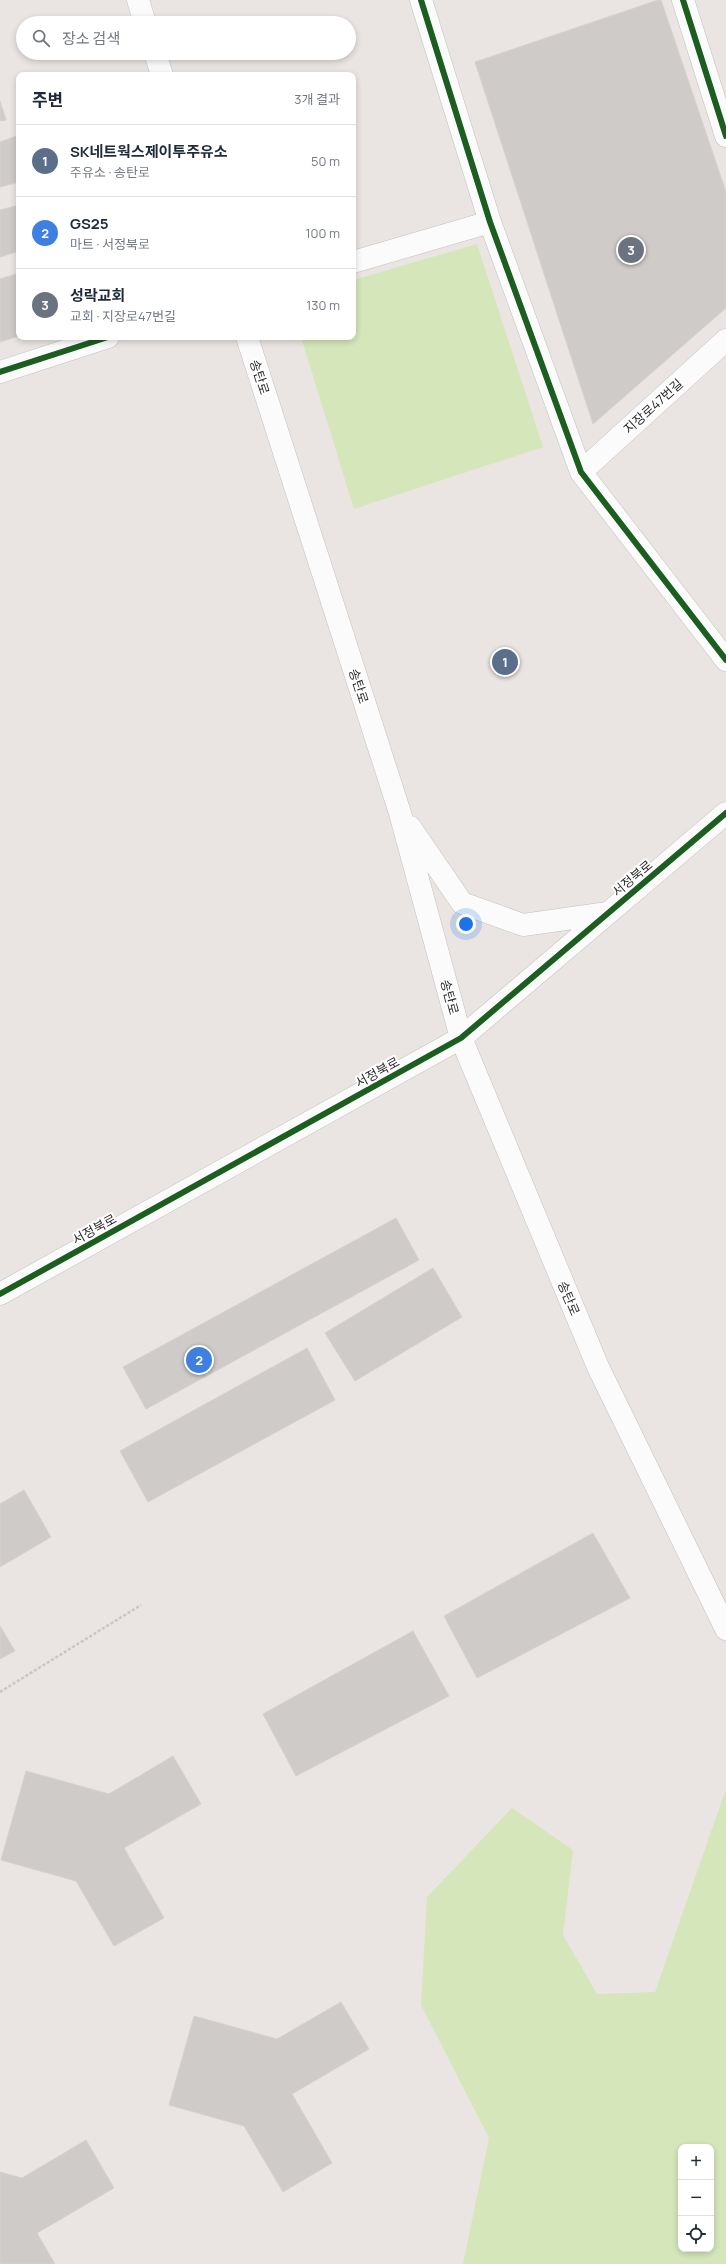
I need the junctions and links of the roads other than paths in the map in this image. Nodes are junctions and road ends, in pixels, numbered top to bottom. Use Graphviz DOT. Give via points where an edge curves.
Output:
graph roads {
  1 [pos="138,0"];
  2 [pos="421,0"];
  3 [pos="683,0"];
  4 [pos="143,16"];
  5 [pos="157,60"];
  6 [pos="161,72"];
  7 [pos="726,136"];
  8 [pos="490,222"];
  9 [pos="356,261"];
  10 [pos="99,340"];
  11 [pos="248,340"];
  12 [pos="726,340"];
  13 [pos="0,372"];
  14 [pos="580,472"];
  15 [pos="726,660"];
  16 [pos="400,813"];
  17 [pos="726,813"];
  18 [pos="608,913"];
  19 [pos="461,1038"];
  20 [pos="0,1294"];
  21 [pos="726,1629"];
  1 -- 4 [label="street"];
  2 -- 8 [label="street"];
  3 -- 7 [label="street"];
  5 -- 6 [label="street"];
  8 -- 9 [label="street"];
  8 -- 14 [label="street"];
  10 -- 13 [label="street"];
  11 -- 16 [label="street, 송탄로"];
  12 -- 14 [label="street, 지장로47번길"];
  14 -- 15 [label="street"];
  16 -- 18 [label="street" via="462,903 523,925"];
  16 -- 19 [label="street, 송탄로"];
  17 -- 18 [label="street, 서정북로"];
  18 -- 19 [label="street, 서정북로"];
  19 -- 20 [label="street, 서정북로"];
  19 -- 21 [label="street, 송탄로" via="598,1367"];
}
